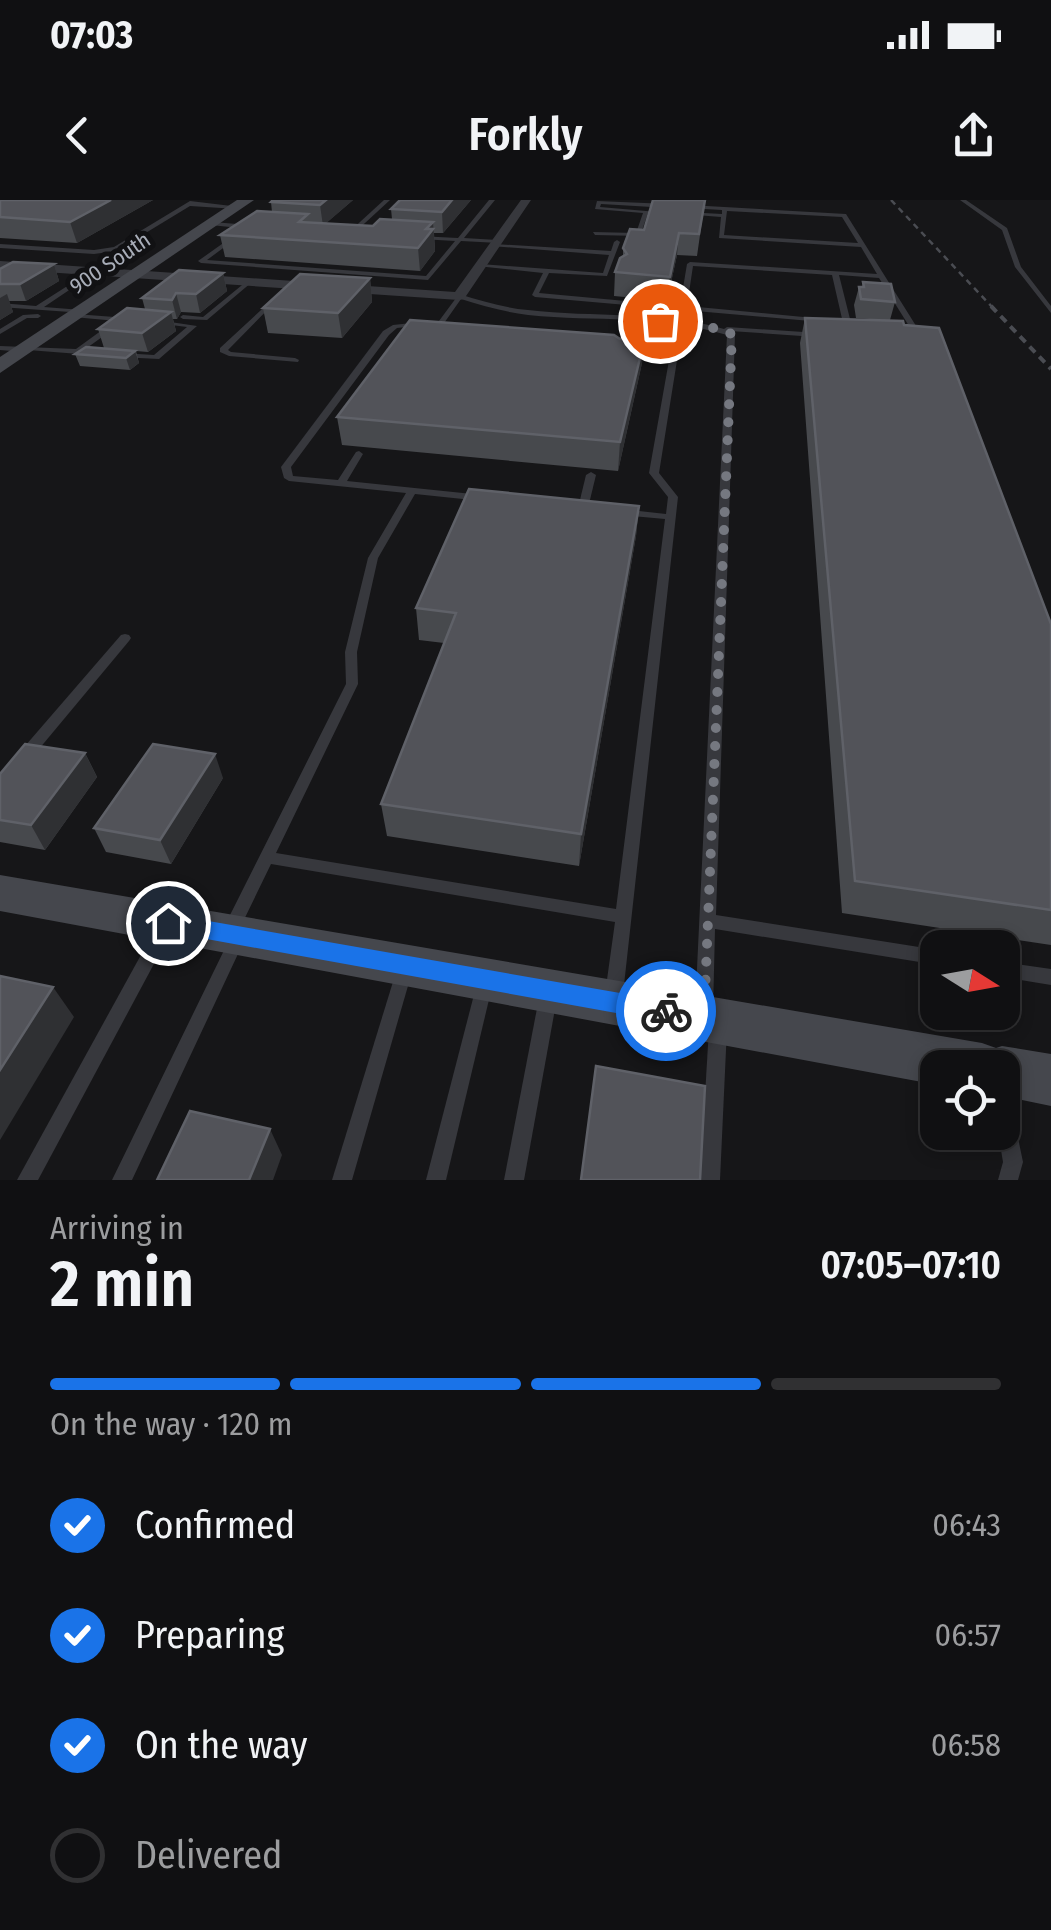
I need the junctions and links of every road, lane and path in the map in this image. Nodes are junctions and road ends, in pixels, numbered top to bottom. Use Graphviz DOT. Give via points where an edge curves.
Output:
graph roads {
  1 [pos="387,200"];
  2 [pos="492,200"];
  3 [pos="526,200"];
  4 [pos="781,200"];
  5 [pos="963,200"];
  6 [pos="192,202"];
  7 [pos="242,204"];
  8 [pos="646,212"];
  9 [pos="724,212"];
  10 [pos="782,212"];
  11 [pos="262,218"];
  12 [pos="212,224"];
  13 [pos="249,227"];
  14 [pos="266,228"];
  15 [pos="333,232"];
  16 [pos="596,233"];
  17 [pos="350,234"];
  18 [pos="368,234"];
  19 [pos="406,237"];
  20 [pos="461,240"];
  21 [pos="617,242"];
  22 [pos="496,244"];
  23 [pos="862,245"];
  24 [pos="0,246"];
  25 [pos="70,251"];
  26 [pos="523,256"];
  27 [pos="611,258"];
  28 [pos="0,265"];
  29 [pos="480,266"];
  30 [pos="34,267"];
  31 [pos="312,270"];
  32 [pos="94,271"];
  33 [pos="548,271"];
  34 [pos="835,273"];
  35 [pos="137,274"];
  36 [pos="605,274"];
  37 [pos="14,275"];
  38 [pos="620,276"];
  39 [pos="881,276"];
  40 [pos="179,277"];
  41 [pos="672,279"];
  42 [pos="688,280"];
  43 [pos="250,282"];
  44 [pos="293,285"];
  45 [pos="167,286"];
  46 [pos="460,296"];
  47 [pos="0,305"];
  48 [pos="38,308"];
  49 [pos="683,308"];
  50 [pos="1051,311"];
  51 [pos="78,314"];
  52 [pos="148,314"];
  53 [pos="126,316"];
  54 [pos="847,323"];
  55 [pos="864,324"];
  56 [pos="462,327"];
  57 [pos="897,327"];
  58 [pos="440,328"];
  59 [pos="719,328"];
  60 [pos="0,332"];
  61 [pos="589,336"];
  62 [pos="832,336"];
  63 [pos="0,348"];
  64 [pos="26,349"];
  65 [pos="76,352"];
  66 [pos="95,353"];
  67 [pos="114,354"];
  68 [pos="295,360"];
  69 [pos="0,367"];
  70 [pos="359,454"];
  71 [pos="591,476"];
  72 [pos="340,484"];
  73 [pos="412,491"];
  74 [pos="488,498"];
  75 [pos="564,506"];
  76 [pos="583,508"];
  77 [pos="671,516"];
  78 [pos="125,638"];
  79 [pos="12,771"];
  80 [pos="266,857"];
  81 [pos="0,893"];
  82 [pos="623,917"];
  83 [pos="708,921"];
  84 [pos="168,923"];
  85 [pos="234,934"];
  86 [pos="920,955"];
  87 [pos="406,965"];
  88 [pos="1020,972"];
  89 [pos="1051,977"];
  90 [pos="486,980"];
  91 [pos="550,991"];
  92 [pos="612,1002"];
  93 [pos="711,1020"];
  94 [pos="920,1057"];
  95 [pos="1020,1074"];
  96 [pos="1051,1080"];
  97 [pos="1011,1150"];
  98 [pos="27,1180"];
  99 [pos="122,1180"];
  100 [pos="342,1180"];
  101 [pos="436,1180"];
  102 [pos="514,1180"];
  103 [pos="710,1180"];
  104 [pos="1008,1180"];
  1 -- 17 [label="lane"];
  2 -- 20 [label="lane"];
  3 -- 22 [label="street"];
  4 -- 10 [label="lane"];
  5 -- 50 [label="lane" via="1005,229 1018,267"];
  6 -- 7 [label="lane"];
  6 -- 25 [label="lane" via="116,249"];
  7 -- 12 [label="street, 900 South"];
  8 -- 9 [label="lane"];
  8 -- 9 [label="lane" via="597,208 599,202"];
  8 -- 16 [label="lane" via="638,236"];
  9 -- 10 [label="lane"];
  9 -- 23 [label="lane" via="721,236"];
  10 -- 23 [label="lane" via="845,213"];
  11 -- 13 [label="lane"];
  12 -- 13 [label="lane"];
  12 -- 35 [label="street, 900 South"];
  13 -- 14 [label="lane"];
  13 -- 31 [label="lane" via="202,261"];
  15 -- 17 [label="lane"];
  17 -- 18 [label="lane"];
  19 -- 20 [label="lane"];
  20 -- 22 [label="lane"];
  20 -- 31 [label="lane" via="432,277"];
  21 -- 27 [label="lane"];
  22 -- 27 [label="lane"];
  22 -- 29 [label="street"];
  23 -- 39 [label="lane"];
  24 -- 25 [label="lane"];
  25 -- 30 [label="lane"];
  26 -- 27 [label="lane"];
  27 -- 36 [label="lane"];
  28 -- 30 [label="street"];
  29 -- 33 [label="lane"];
  29 -- 46 [label="street"];
  30 -- 32 [label="street"];
  30 -- 37 [label="lane"];
  31 -- 44 [label="lane"];
  32 -- 35 [label="street"];
  32 -- 48 [label="lane"];
  33 -- 36 [label="lane"];
  33 -- 49 [label="lane" via="536,295"];
  34 -- 39 [label="lane"];
  34 -- 42 [label="lane" via="690,264"];
  34 -- 54 [label="lane"];
  35 -- 40 [label="street"];
  35 -- 51 [label="street, 900 South"];
  36 -- 38 [label="lane"];
  39 -- 57 [label="lane" via="914,328"];
  40 -- 43 [label="street"];
  40 -- 45 [label="lane"];
  41 -- 42 [label="lane"];
  42 -- 49 [label="lane"];
  43 -- 44 [label="street"];
  43 -- 52 [label="lane" via="205,319"];
  44 -- 46 [label="street"];
  44 -- 68 [label="lane" via="224,350"];
  46 -- 58 [label="lane"];
  46 -- 59 [label="lane" via="509,311"];
  47 -- 48 [label="lane"];
  48 -- 51 [label="lane"];
  49 -- 54 [label="lane"];
  51 -- 53 [label="lane"];
  51 -- 60 [label="lane" via="26,316"];
  51 -- 64 [label="street, 900 South"];
  53 -- 65 [label="lane"];
  53 -- 67 [label="lane" via="194,326 156,357"];
  54 -- 55 [label="lane"];
  56 -- 58 [label="lane"];
  58 -- 72 [label="lane" via="408,323 386,333 286,467 289,478"];
  59 -- 62 [label="lane"];
  59 -- 83 [label="lane" via="732,334"];
  61 -- 77 [label="lane" via="675,348 654,473 673,497"];
  63 -- 64 [label="lane"];
  64 -- 65 [label="lane"];
  64 -- 69 [label="street, 900 South"];
  65 -- 66 [label="lane"];
  70 -- 72 [label="lane"];
  71 -- 76 [label="lane"];
  72 -- 73 [label="lane"];
  73 -- 74 [label="lane"];
  73 -- 80 [label="lane" via="373,558 350,652 352,684"];
  75 -- 76 [label="lane"];
  76 -- 77 [label="lane"];
  77 -- 82 [label="lane"];
  78 -- 79 [label="lane"];
  80 -- 82 [label="lane"];
  80 -- 85 [label="lane"];
  81 -- 84 [label="street"];
  82 -- 92 [label="lane"];
  83 -- 86 [label="lane"];
  83 -- 93 [label="lane"];
  84 -- 85 [label="street"];
  84 -- 98 [label="lane"];
  85 -- 87 [label="street"];
  85 -- 99 [label="lane"];
  87 -- 90 [label="street"];
  87 -- 100 [label="lane"];
  88 -- 89 [label="lane"];
  90 -- 91 [label="street"];
  90 -- 101 [label="lane"];
  91 -- 92 [label="street"];
  91 -- 102 [label="lane"];
  92 -- 93 [label="street"];
  93 -- 94 [label="street"];
  93 -- 103 [label="lane"];
  95 -- 96 [label="street"];
  97 -- 104 [label="lane"];
}
